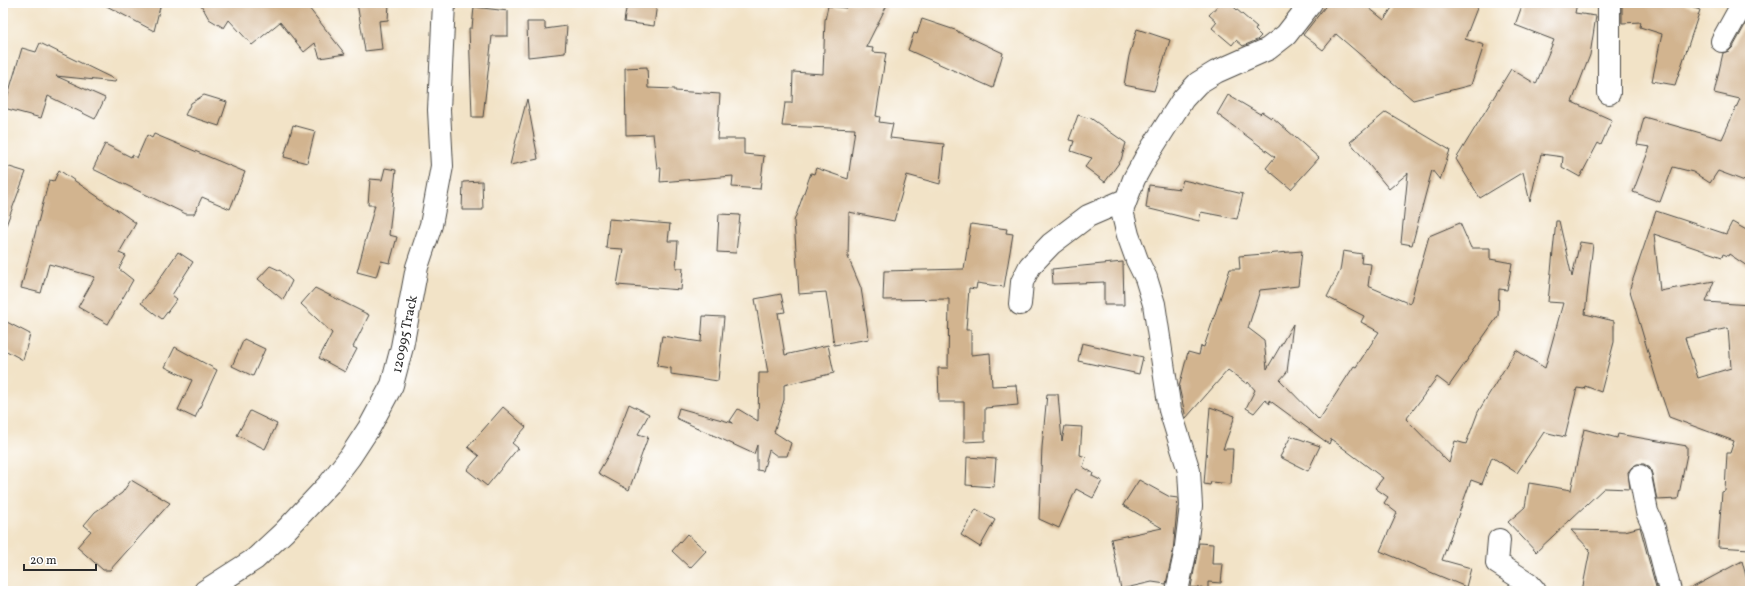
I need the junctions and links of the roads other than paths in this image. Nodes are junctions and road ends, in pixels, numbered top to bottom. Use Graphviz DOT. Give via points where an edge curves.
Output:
graph roads {
  1 [pos="444,3"];
  2 [pos="1311,3"];
  3 [pos="1609,3"];
  4 [pos="1743,3"];
  5 [pos="1722,41"];
  6 [pos="1609,93"];
  7 [pos="1125,200"];
  8 [pos="1020,304"];
  9 [pos="1640,476"];
  10 [pos="1499,540"];
  11 [pos="205,591"];
  12 [pos="1177,591"];
  13 [pos="1535,591"];
  14 [pos="1670,591"];
  1 -- 11 [label="street, 120995 Track" via="440,110 442,166 431,225 417,267 402,347 392,384 369,428 330,483 255,559"];
  2 -- 7 [label="street" via="1286,35 1268,49 1216,72 1198,83 1183,99 1145,159"];
  3 -- 6 [label="street"];
  4 -- 5 [label="street"];
  7 -- 8 [label="street" via="1088,216 1051,244 1030,266 1022,282"];
  7 -- 12 [label="street" via="1122,211 1128,235 1154,304 1170,410 1189,471 1191,506"];
  9 -- 14 [label="street" via="1647,512 1654,528"];
  10 -- 13 [label="street" via="1497,563 1528,583"];
}
